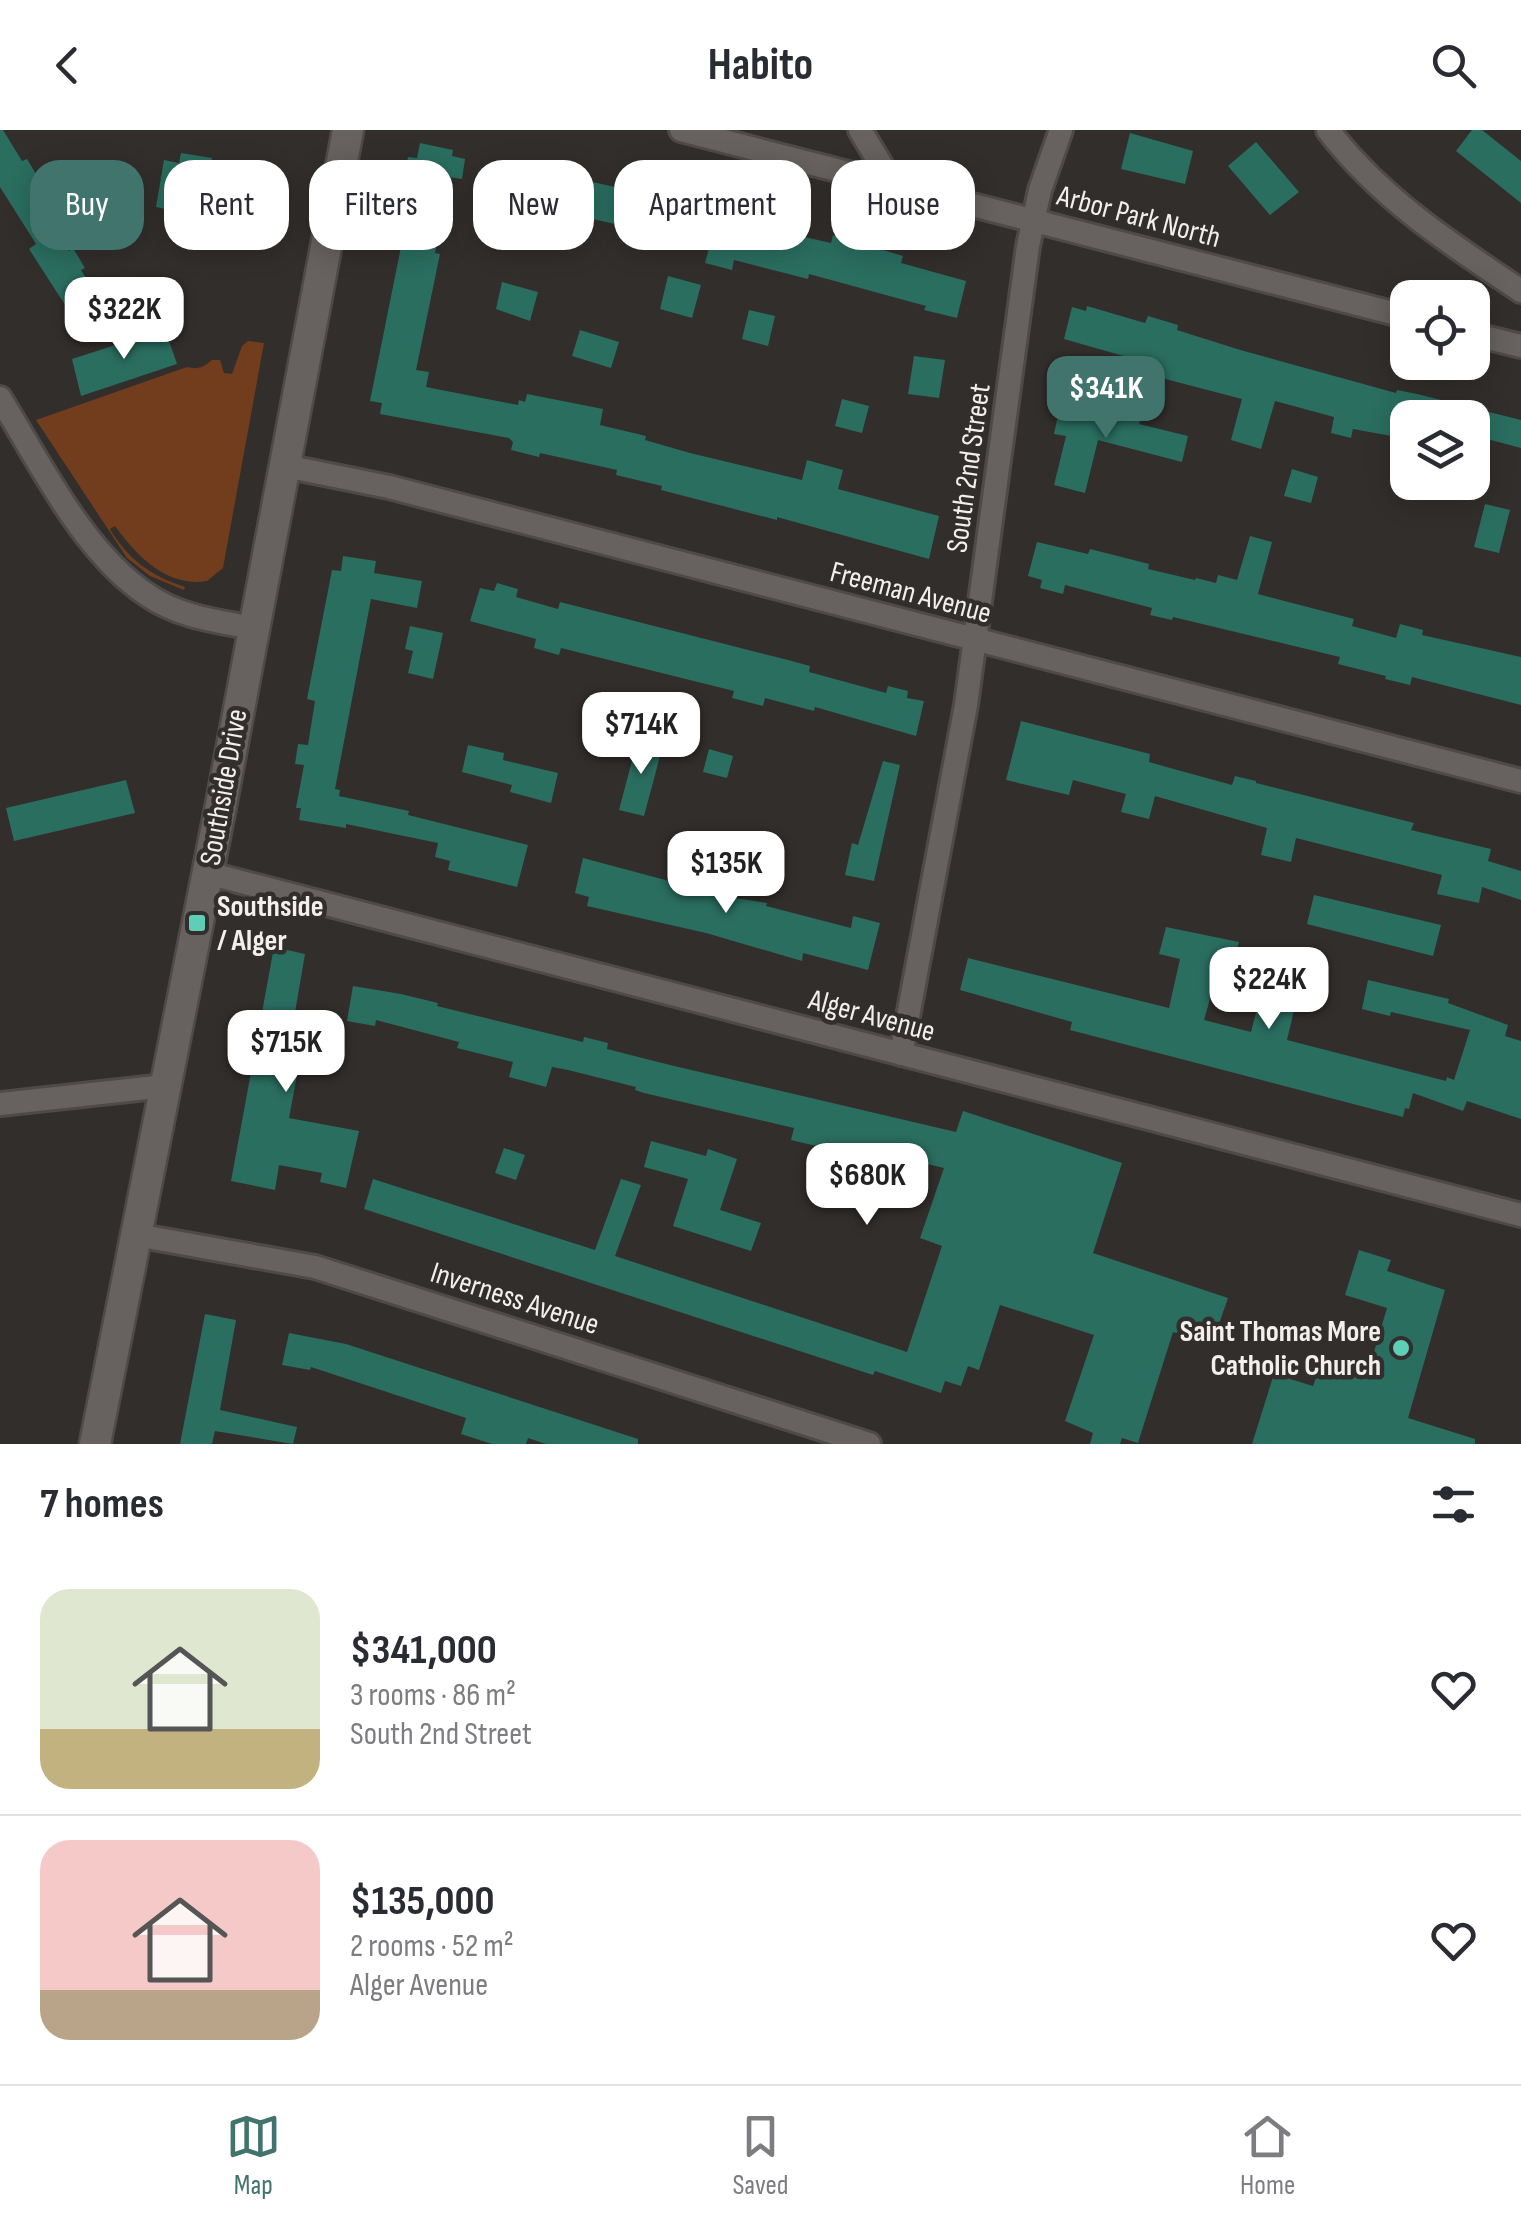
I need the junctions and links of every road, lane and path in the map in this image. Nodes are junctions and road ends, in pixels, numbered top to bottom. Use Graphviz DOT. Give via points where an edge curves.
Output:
graph roads {
  1 [pos="348,130"];
  2 [pos="681,130"];
  3 [pos="860,130"];
  4 [pos="1061,130"];
  5 [pos="1328,130"];
  6 [pos="878,160"];
  7 [pos="831,167"];
  8 [pos="975,204"];
  9 [pos="1033,219"];
  10 [pos="1521,290"];
  11 [pos="1390,312"];
  12 [pos="1490,338"];
  13 [pos="1521,346"];
  14 [pos="0,398"];
  15 [pos="285,466"];
  16 [pos="253,628"];
  17 [pos="975,639"];
  18 [pos="1521,781"];
  19 [pos="207,874"];
  20 [pos="902,1054"];
  21 [pos="165,1086"];
  22 [pos="0,1104"];
  23 [pos="1521,1214"];
  24 [pos="136,1235"];
  25 [pos="95,1444"];
  26 [pos="869,1444"];
  1 -- 15 [label="main road, Southside Drive"];
  2 -- 7 [label="street, Arbor Park North"];
  3 -- 6 [label="street"];
  4 -- 9 [label="street, South 2nd Street"];
  5 -- 10 [label="street" via="1430,231"];
  8 -- 9 [label="street, Arbor Park North"];
  9 -- 11 [label="street, Arbor Park North"];
  9 -- 17 [label="street, South 2nd Street"];
  12 -- 13 [label="street"];
  14 -- 16 [label="street" via="111,564 150,597 196,618"];
  15 -- 16 [label="main road, Southside Drive"];
  15 -- 17 [label="street, Freeman Avenue"];
  16 -- 19 [label="main road, Southside Drive"];
  17 -- 18 [label="street, Freeman Avenue"];
  17 -- 20 [label="street, South 2nd Street"];
  19 -- 20 [label="street, Alger Avenue"];
  19 -- 21 [label="main road, Southside Drive"];
  20 -- 23 [label="street, Alger Avenue"];
  21 -- 22 [label="street"];
  21 -- 24 [label="main road, Southside Drive"];
  24 -- 25 [label="main road, Southside Drive"];
  24 -- 26 [label="street, Inverness Avenue" via="315,1267"];
}
